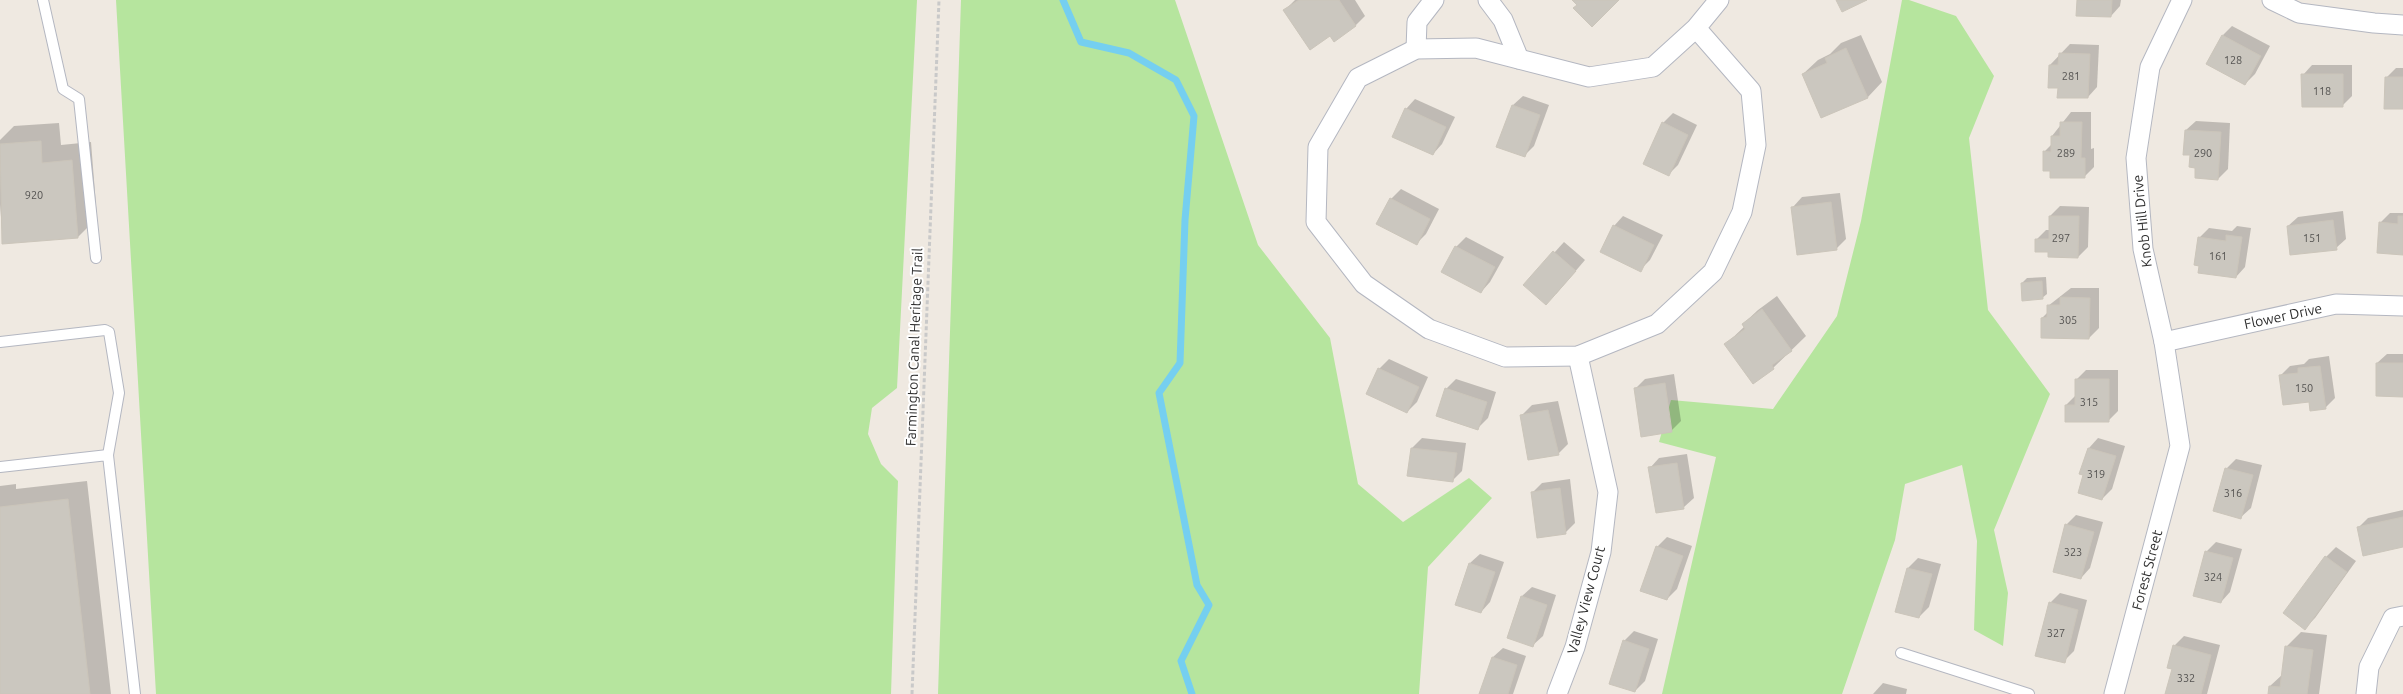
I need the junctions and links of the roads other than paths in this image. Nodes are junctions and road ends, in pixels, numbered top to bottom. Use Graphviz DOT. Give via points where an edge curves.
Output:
graph roads {
  1 [pos="43,0"];
  2 [pos="1434,0"];
  3 [pos="1488,0"];
  4 [pos="1719,0"];
  5 [pos="2182,0"];
  6 [pos="2272,0"];
  7 [pos="2403,25"];
  8 [pos="1696,28"];
  9 [pos="1416,49"];
  10 [pos="1519,59"];
  11 [pos="96,258"];
  12 [pos="2403,306"];
  13 [pos="0,342"];
  14 [pos="2164,342"];
  15 [pos="1578,356"];
  16 [pos="2180,446"];
  17 [pos="108,455"];
  18 [pos="0,467"];
  19 [pos="2398,617"];
  20 [pos="1901,653"];
  21 [pos="135,694"];
  22 [pos="1557,694"];
  23 [pos="2029,694"];
  24 [pos="2114,694"];
  25 [pos="2366,694"];
  1 -- 11 [label="lane" via="63,89 79,100"];
  2 -- 9 [label="street" via="1417,22"];
  3 -- 10 [label="street" via="1503,20"];
  4 -- 8 [label="street"];
  5 -- 14 [label="street, Knob Hill Drive" via="2150,67 2136,158 2143,249"];
  6 -- 7 [label="street" via="2299,13"];
  8 -- 10 [label="street" via="1653,67 1589,77"];
  8 -- 15 [label="street" via="1751,91 1756,145 1742,212 1713,272 1657,324"];
  9 -- 10 [label="street" via="1476,48"];
  9 -- 15 [label="street" via="1358,78 1352,87 1318,147 1316,222 1364,284 1430,329 1505,357"];
  12 -- 14 [label="street, Flower Drive" via="2336,304"];
  13 -- 17 [label="lane" via="109,332 119,393"];
  14 -- 16 [label="street, Knob Hill Drive"];
  15 -- 22 [label="street, Valley View Court" via="1608,492 1601,552"];
  16 -- 24 [label="street, Forest Street"];
  17 -- 18 [label="lane"];
  17 -- 21 [label="lane"];
  19 -- 25 [label="street" via="2369,667"];
  20 -- 23 [label="lane"];
}
